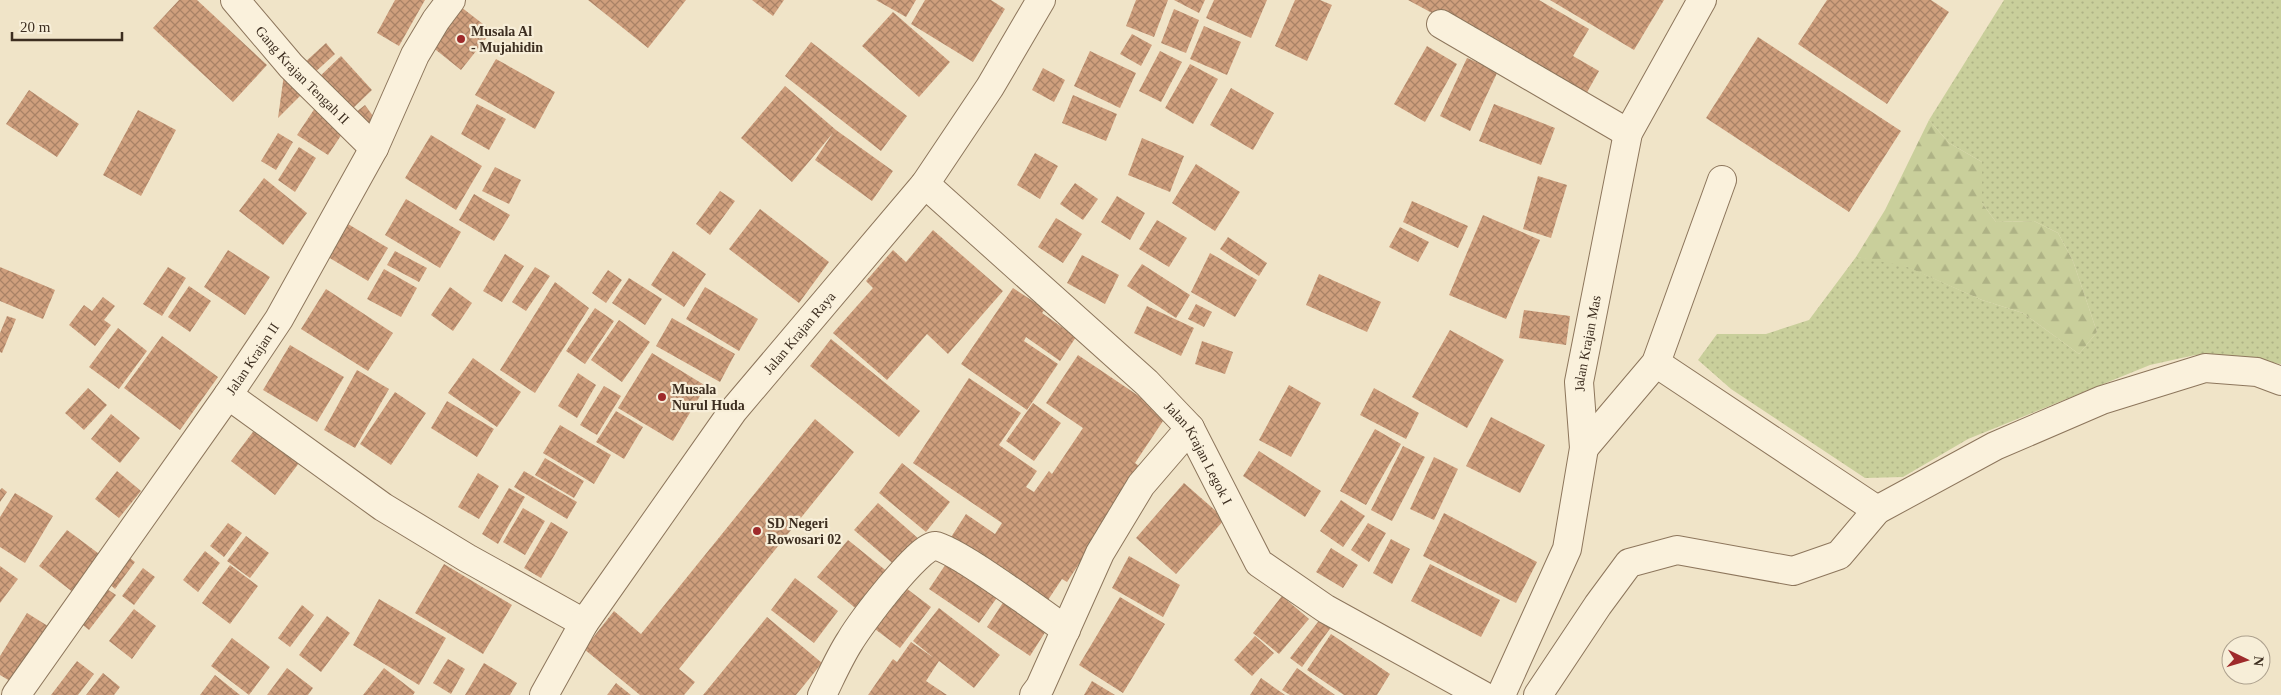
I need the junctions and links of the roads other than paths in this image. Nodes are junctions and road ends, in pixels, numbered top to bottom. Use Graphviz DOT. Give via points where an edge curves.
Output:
graph roads {
  1 [pos="235,0"];
  2 [pos="451,0"];
  3 [pos="1041,0"];
  4 [pos="1702,0"];
  5 [pos="1441,24"];
  6 [pos="1628,133"];
  7 [pos="374,148"];
  8 [pos="1722,180"];
  9 [pos="925,184"];
  10 [pos="1656,363"];
  11 [pos="2281,381"];
  12 [pos="228,395"];
  13 [pos="1190,428"];
  14 [pos="1584,448"];
  15 [pos="1877,510"];
  16 [pos="584,623"];
  17 [pos="1066,630"];
  18 [pos="16,695"];
  19 [pos="544,695"];
  20 [pos="822,695"];
  21 [pos="1034,695"];
  22 [pos="1482,695"];
  23 [pos="1501,695"];
  24 [pos="1538,695"];
  1 -- 7 [label="street, Gang Krajan Tengah II" via="291,66"];
  2 -- 7 [label="street, Jalan Krajan II" via="415,55"];
  3 -- 9 [label="street, Jalan Krajan Raya" via="990,87"];
  4 -- 6 [label="street, Jalan Krajan Mas"];
  5 -- 6 [label="street"];
  6 -- 14 [label="street, Jalan Krajan Mas" via="1579,382"];
  7 -- 12 [label="street, Jalan Krajan II" via="279,319"];
  8 -- 10 [label="street"];
  9 -- 13 [label="street, Jalan Krajan Legok I" via="1147,382"];
  9 -- 16 [label="street, Jalan Krajan Raya" via="733,411"];
  10 -- 14 [label="street"];
  10 -- 15 [label="street"];
  11 -- 15 [label="street" via="2257,372 2205,368 2111,397 1995,446"];
  12 -- 16 [label="street" via="383,507"];
  12 -- 18 [label="street, Jalan Krajan II"];
  13 -- 17 [label="street" via="1141,484 1100,553"];
  13 -- 22 [label="street, Jalan Krajan Legok I" via="1259,563 1326,609"];
  14 -- 23 [label="street, Jalan Krajan Mas" via="1567,548"];
  15 -- 24 [label="street" via="1839,555 1793,571 1677,550 1629,563"];
  16 -- 19 [label="street, Jalan Krajan Raya"];
  17 -- 20 [label="street" via="964,561 937,546 930,546 908,566 873,608 850,640"];
  17 -- 21 [label="street"];
}
